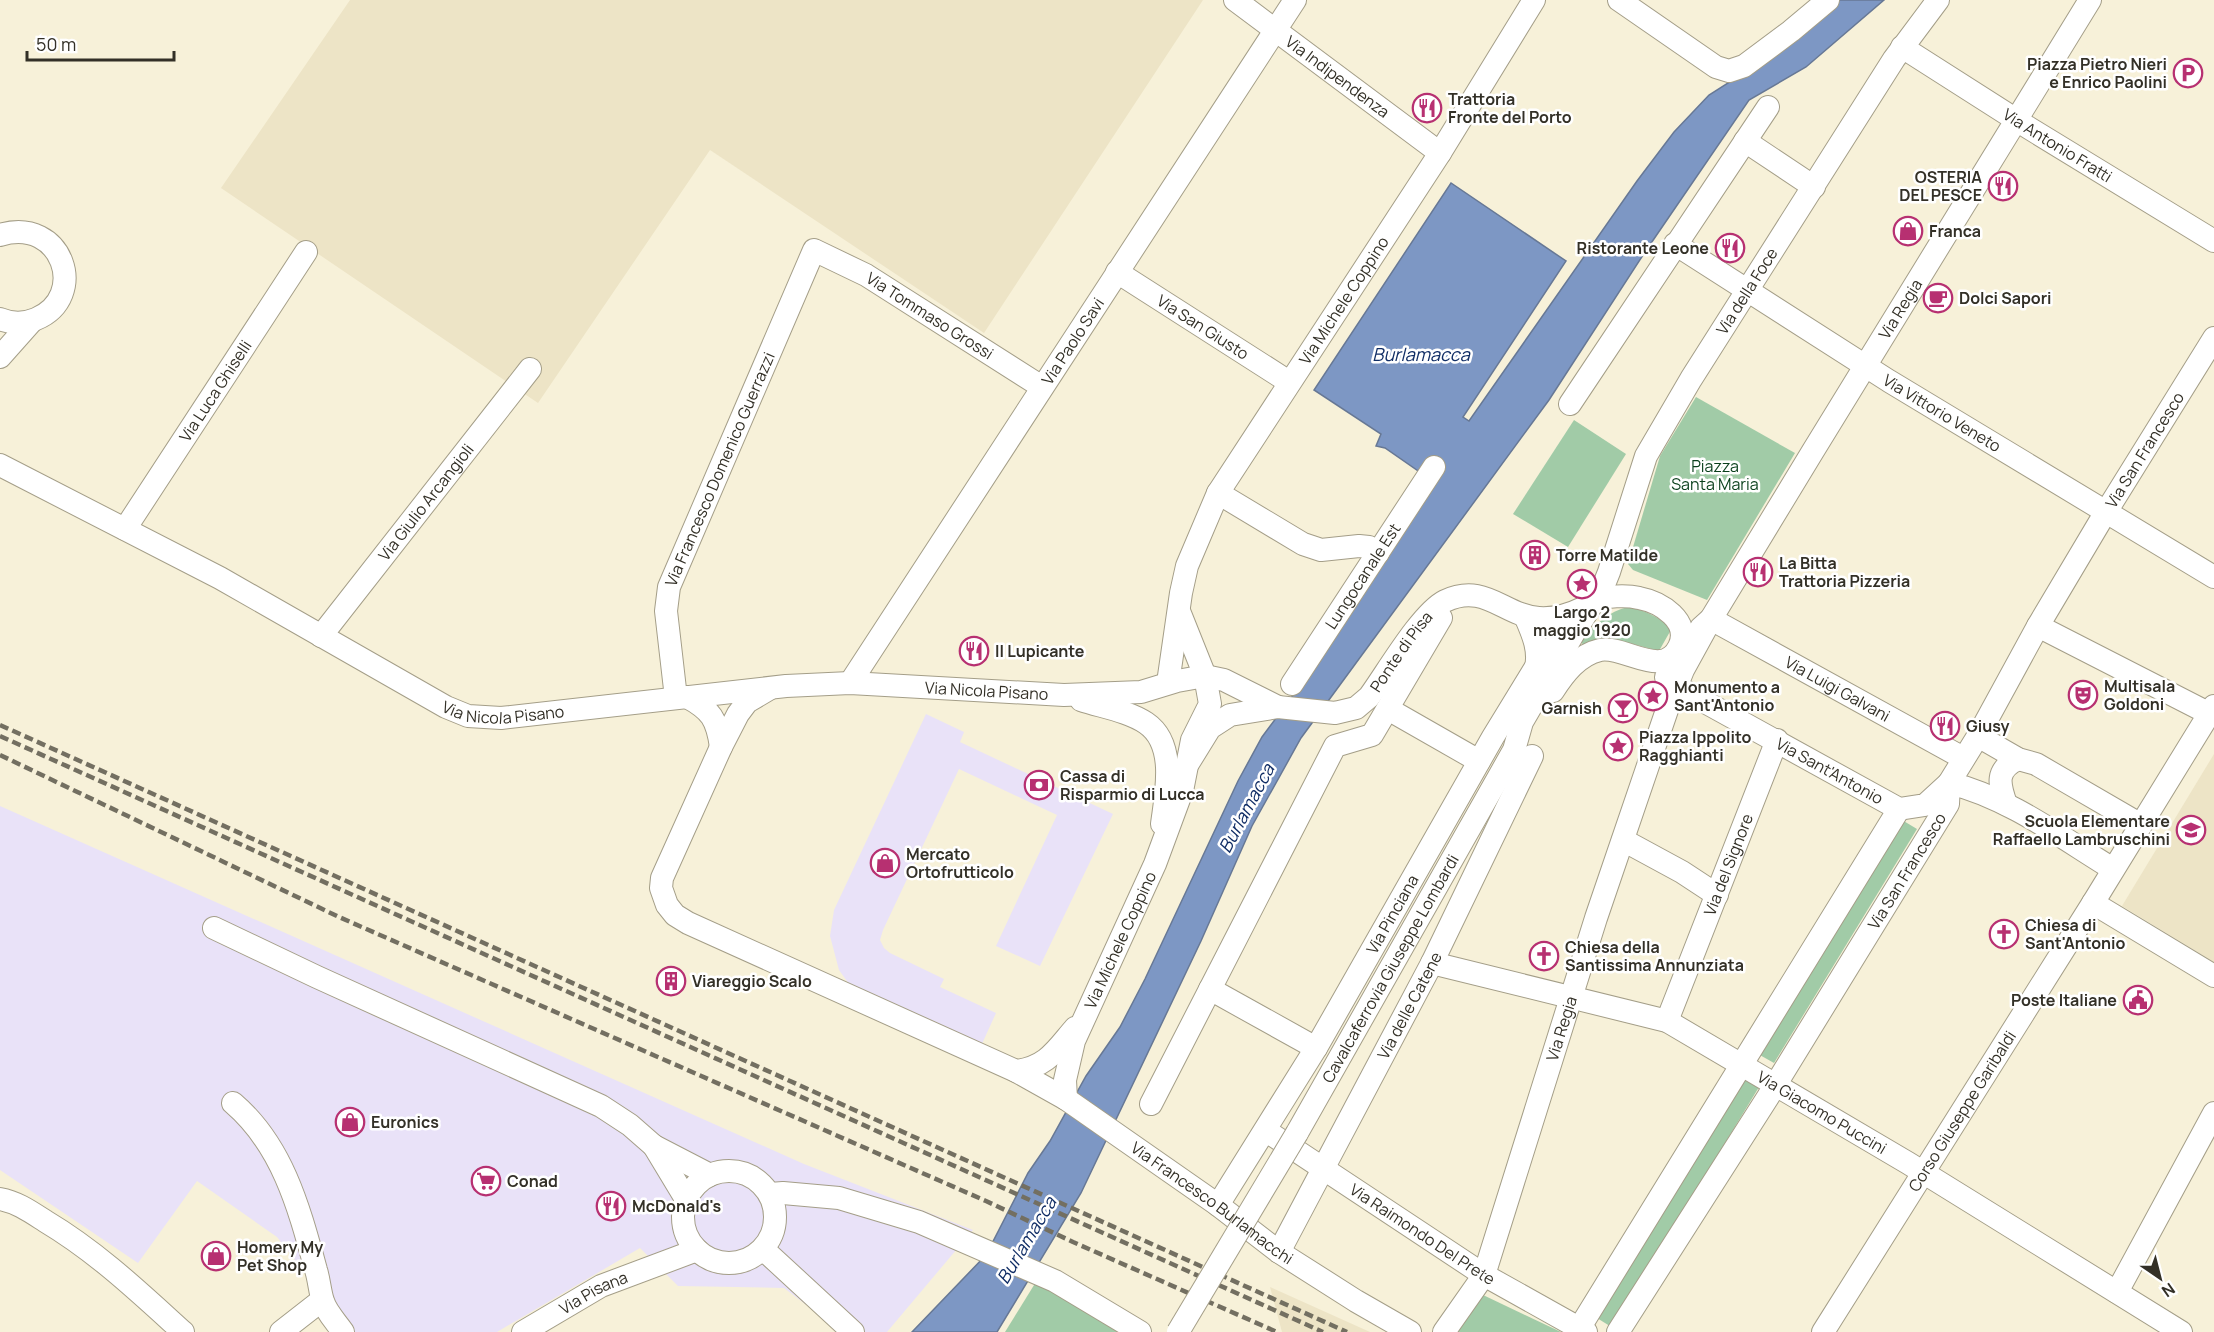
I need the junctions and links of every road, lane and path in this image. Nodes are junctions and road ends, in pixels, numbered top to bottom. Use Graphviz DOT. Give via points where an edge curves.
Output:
graph roads {
  1 [pos="1235,0"];
  2 [pos="1295,0"];
  3 [pos="1534,0"];
  4 [pos="1828,0"];
  5 [pos="1938,0"];
  6 [pos="2090,0"];
  7 [pos="1624,1"];
  8 [pos="1274,31"];
  9 [pos="1902,47"];
  10 [pos="1768,107"];
  11 [pos="2016,120"];
  12 [pos="1745,141"];
  13 [pos="1440,153"];
  14 [pos="1814,187"];
  15 [pos="3,231"];
  16 [pos="2214,241"];
  17 [pos="1675,244"];
  18 [pos="814,250"];
  19 [pos="306,252"];
  20 [pos="1117,272"];
  21 [pos="1747,291"];
  22 [pos="0,319"];
  23 [pos="32,321"];
  24 [pos="2214,338"];
  25 [pos="0,357"];
  26 [pos="1864,366"];
  27 [pos="530,369"];
  28 [pos="1290,382"];
  29 [pos="1042,387"];
  30 [pos="1570,404"];
  31 [pos="0,465"];
  32 [pos="1434,467"];
  33 [pos="1218,493"];
  34 [pos="2106,511"];
  35 [pos="125,529"];
  36 [pos="1378,553"];
  37 [pos="2214,577"];
  38 [pos="1452,599"];
  39 [pos="1594,600"];
  40 [pos="1179,611"];
  41 [pos="1525,616"];
  42 [pos="1712,619"];
  43 [pos="2038,626"];
  44 [pos="1575,631"];
  45 [pos="321,636"];
  46 [pos="1679,648"];
  47 [pos="1648,662"];
  48 [pos="1537,665"];
  49 [pos="1205,676"];
  50 [pos="850,683"];
  51 [pos="1168,684"];
  52 [pos="1292,684"];
  53 [pos="1676,686"];
  54 [pos="773,687"];
  55 [pos="1064,695"];
  56 [pos="682,697"];
  57 [pos="1278,707"];
  58 [pos="1388,709"];
  59 [pos="2212,712"];
  60 [pos="1522,722"];
  61 [pos="1978,736"];
  62 [pos="1777,740"];
  63 [pos="721,747"];
  64 [pos="1523,753"];
  65 [pos="1963,758"];
  66 [pos="2018,759"];
  67 [pos="1479,761"];
  68 [pos="1189,762"];
  69 [pos="1949,783"];
  70 [pos="2006,804"];
  71 [pos="1899,809"];
  72 [pos="2141,825"];
  73 [pos="1623,840"];
  74 [pos="1155,864"];
  75 [pos="2113,869"];
  76 [pos="1717,895"];
  77 [pos="2093,903"];
  78 [pos="214,928"];
  79 [pos="1432,963"];
  80 [pos="2214,976"];
  81 [pos="1210,988"];
  82 [pos="1570,997"];
  83 [pos="1084,1018"];
  84 [pos="1667,1021"];
  85 [pos="1316,1048"];
  86 [pos="1741,1064"];
  87 [pos="1016,1071"];
  88 [pos="1776,1084"];
  89 [pos="1066,1099"];
  90 [pos="233,1103"];
  91 [pos="1151,1104"];
  92 [pos="2214,1113"];
  93 [pos="1265,1130"];
  94 [pos="654,1146"];
  95 [pos="1323,1168"];
  96 [pos="1923,1172"];
  97 [pos="710,1175"];
  98 [pos="770,1194"];
  99 [pos="0,1199"];
  100 [pos="686,1199"];
  101 [pos="1218,1205"];
  102 [pos="684,1225"];
  103 [pos="763,1249"];
  104 [pos="698,1250"];
  105 [pos="1279,1252"];
  106 [pos="634,1272"];
  107 [pos="1484,1275"];
  108 [pos="2117,1292"];
  109 [pos="322,1300"];
  110 [pos="1580,1330"];
  111 [pos="183,1332"];
  112 [pos="281,1332"];
  113 [pos="343,1332"];
  114 [pos="522,1332"];
  115 [pos="853,1332"];
  116 [pos="1140,1332"];
  117 [pos="1178,1332"];
  118 [pos="1410,1332"];
  119 [pos="1444,1332"];
  120 [pos="1618,1332"];
  121 [pos="1823,1332"];
  122 [pos="2181,1332"];
  1 -- 8 [label="street, Via Indipendenza"];
  2 -- 8 [label="street, Via Paolo Savi"];
  3 -- 13 [label="street, Via Michele Coppino"];
  4 -- 7 [label="street" via="1752,60 1736,70 1723,71"];
  5 -- 9 [label="street, Via della Foce"];
  6 -- 11 [label="street, Via Regia"];
  8 -- 13 [label="street, Via Indipendenza"];
  8 -- 20 [label="street, Via Paolo Savi"];
  9 -- 11 [label="street, Via Antonio Fratti"];
  9 -- 14 [label="street, Via della Foce"];
  10 -- 12 [label="street"];
  11 -- 16 [label="street, Via Antonio Fratti"];
  11 -- 26 [label="street, Via Regia"];
  12 -- 14 [label="street"];
  12 -- 17 [label="street"];
  13 -- 28 [label="street, Via Michele Coppino"];
  14 -- 21 [label="street, Via della Foce"];
  15 -- 23 [label="street" via="29,231 42,237 62,261 60,297 48,312"];
  17 -- 21 [label="street, Via Vittorio Veneto"];
  17 -- 30 [label="street"];
  18 -- 29 [label="street, Via Tommaso Grossi" via="867,275"];
  18 -- 56 [label="street, Via Francesco Domenico Guerrazzi" via="669,587 666,611"];
  19 -- 35 [label="street, Via Luca Ghiselli"];
  20 -- 28 [label="street, Via San Giusto"];
  20 -- 29 [label="street, Via Paolo Savi"];
  21 -- 26 [label="street, Via Vittorio Veneto"];
  21 -- 39 [label="street, Via della Foce" via="1646,456 1616,554"];
  22 -- 23 [label="street"];
  23 -- 25 [label="street"];
  24 -- 34 [label="street, Via San Francesco"];
  26 -- 34 [label="street, Via Vittorio Veneto"];
  26 -- 42 [label="street, Via Regia"];
  27 -- 45 [label="street, Via Giulio Arcangioli"];
  28 -- 33 [label="street, Via Michele Coppino"];
  29 -- 50 [label="street, Via Paolo Savi"];
  31 -- 35 [label="street, Via Nicola Pisano"];
  32 -- 36 [label="street, Lungocanale Est"];
  33 -- 36 [label="street" via="1304,544 1321,550 1369,547"];
  33 -- 40 [label="street, Via Michele Coppino" via="1191,555"];
  34 -- 37 [label="street, Via Vittorio Veneto"];
  34 -- 43 [label="street, Via San Francesco"];
  35 -- 45 [label="street, Via Nicola Pisano"];
  36 -- 52 [label="street, Lungocanale Est"];
  38 -- 41 [label="street" via="1482,597"];
  38 -- 57 [label="street, Ponte di Pisa" via="1432,610 1363,704 1335,713"];
  38 -- 58 [label="street"];
  39 -- 41 [label="street" via="1562,616"];
  39 -- 44 [label="street, Cavalcaferrovia Giuseppe Lombardi"];
  39 -- 46 [label="street" via="1631,597 1660,606 1678,623"];
  40 -- 49 [label="street"];
  40 -- 51 [label="street, Via Michele Coppino"];
  41 -- 48 [label="street" via="1536,644"];
  42 -- 46 [label="street, Via Regia"];
  42 -- 53 [label="street, Via Regia"];
  42 -- 65 [label="street, Via Luigi Galvani"];
  43 -- 59 [label="street"];
  43 -- 61 [label="street, Via San Francesco"];
  44 -- 48 [label="street, Via Pinciana"];
  44 -- 60 [label="street, Cavalcaferrovia Giuseppe Lombardi"];
  45 -- 56 [label="street, Via Nicola Pisano" via="446,707 475,717 501,718"];
  46 -- 47 [label="street" via="1662,660"];
  47 -- 53 [label="street"];
  47 -- 64 [label="street" via="1610,649 1584,657 1561,680"];
  48 -- 60 [label="street"];
  48 -- 67 [label="street, Via Pinciana"];
  49 -- 51 [label="street"];
  49 -- 57 [label="street" via="1228,682"];
  49 -- 68 [label="street" via="1210,704 1192,740"];
  50 -- 54 [label="street, Via Nicola Pisano"];
  50 -- 55 [label="street, Via Nicola Pisano"];
  51 -- 55 [label="street" via="1141,692"];
  53 -- 62 [label="street, Via Sant'Antonio"];
  53 -- 73 [label="street, Via Regia"];
  54 -- 56 [label="street, Via Nicola Pisano"];
  54 -- 63 [label="street" via="742,707"];
  55 -- 74 [label="street" via="1131,716 1146,723 1159,736 1166,775"];
  56 -- 63 [label="street" via="706,708 719,733"];
  57 -- 68 [label="street" via="1220,720 1205,735"];
  58 -- 67 [label="street"];
  58 -- 81 [label="street" via="1372,735 1335,746"];
  59 -- 72 [label="street, Corso Giuseppe Garibaldi"];
  60 -- 64 [label="street, Cavalcaferrovia Giuseppe Lombardi"];
  61 -- 65 [label="street, Via San Francesco"];
  61 -- 66 [label="street"];
  62 -- 71 [label="street, Via Sant'Antonio"];
  62 -- 76 [label="street, Via del Signore"];
  63 -- 87 [label="street, Via Francesco Burlamacchi" via="662,878 662,896 669,910 688,923"];
  64 -- 79 [label="street, Via delle Catene"];
  64 -- 117 [label="street, Cavalcaferrovia Giuseppe Lombardi, bridge"];
  65 -- 69 [label="street, Via San Francesco"];
  66 -- 70 [label="street" via="2000,777"];
  66 -- 72 [label="street" via="2036,764"];
  67 -- 85 [label="street, Via Pinciana"];
  68 -- 74 [label="street"];
  69 -- 70 [label="street" via="1977,790"];
  69 -- 71 [label="street, Via Sant'Antonio" via="1924,805"];
  69 -- 88 [label="street, Via San Francesco" via="1948,804"];
  70 -- 75 [label="street"];
  71 -- 86 [label="street"];
  72 -- 75 [label="street, Corso Giuseppe Garibaldi"];
  73 -- 76 [label="street"];
  73 -- 82 [label="street, Via Regia"];
  74 -- 83 [label="street, Via Michele Coppino"];
  75 -- 77 [label="street, Corso Giuseppe Garibaldi"];
  76 -- 84 [label="street, Via del Signore"];
  77 -- 80 [label="street"];
  77 -- 96 [label="street, Corso Giuseppe Garibaldi"];
  78 -- 94 [label="street" via="601,1106"];
  79 -- 82 [label="street, Via Giacomo Puccini"];
  79 -- 95 [label="street, Via delle Catene"];
  81 -- 85 [label="street"];
  81 -- 91 [label="street"];
  82 -- 84 [label="street, Via Giacomo Puccini"];
  82 -- 107 [label="street, Via Regia"];
  83 -- 87 [label="street, Via Michele Coppino" via="1044,1062"];
  83 -- 89 [label="street, Via Michele Coppino" via="1067,1068"];
  84 -- 86 [label="street, Via Giacomo Puccini"];
  85 -- 93 [label="street, Via Pinciana"];
  86 -- 88 [label="street, Via Giacomo Puccini"];
  86 -- 110 [label="street"];
  87 -- 89 [label="street, Via Francesco Burlamacchi"];
  88 -- 96 [label="street, Via Giacomo Puccini"];
  88 -- 120 [label="street, Via San Francesco"];
  89 -- 101 [label="street, Via Francesco Burlamacchi"];
  90 -- 109 [label="street" via="265,1138 285,1173"];
  92 -- 108 [label="street"];
  93 -- 95 [label="street, Via Raimondo Del Prete"];
  93 -- 101 [label="street, Via Pinciana"];
  94 -- 97 [label="street"];
  94 -- 100 [label="street"];
  95 -- 105 [label="street, Via delle Catene"];
  95 -- 107 [label="street, Via Raimondo Del Prete"];
  96 -- 108 [label="street, Via Giacomo Puccini"];
  96 -- 121 [label="street, Corso Giuseppe Garibaldi"];
  97 -- 98 [label="street" via="727,1170 744,1173 759,1181"];
  97 -- 100 [label="street" via="697,1183"];
  98 -- 103 [label="street" via="776,1222"];
  98 -- 116 [label="street" via="830,1196 897,1215 1055,1281"];
  99 -- 111 [label="street" via="13,1201 68,1235 120,1273"];
  100 -- 102 [label="street"];
  101 -- 105 [label="street, Via Francesco Burlamacchi"];
  102 -- 104 [label="street"];
  102 -- 106 [label="street, Via Pisana"];
  103 -- 104 [label="street" via="730,1263 718,1262"];
  103 -- 115 [label="street"];
  104 -- 106 [label="street, Via Pisana"];
  105 -- 118 [label="street, Via Francesco Burlamacchi"];
  106 -- 114 [label="street, Via Pisana" via="585,1294"];
  107 -- 110 [label="street, Via Raimondo Del Prete"];
  107 -- 119 [label="street, Via Regia"];
  108 -- 122 [label="street, Via Giacomo Puccini"];
  109 -- 112 [label="street"];
  109 -- 113 [label="street"];
}
